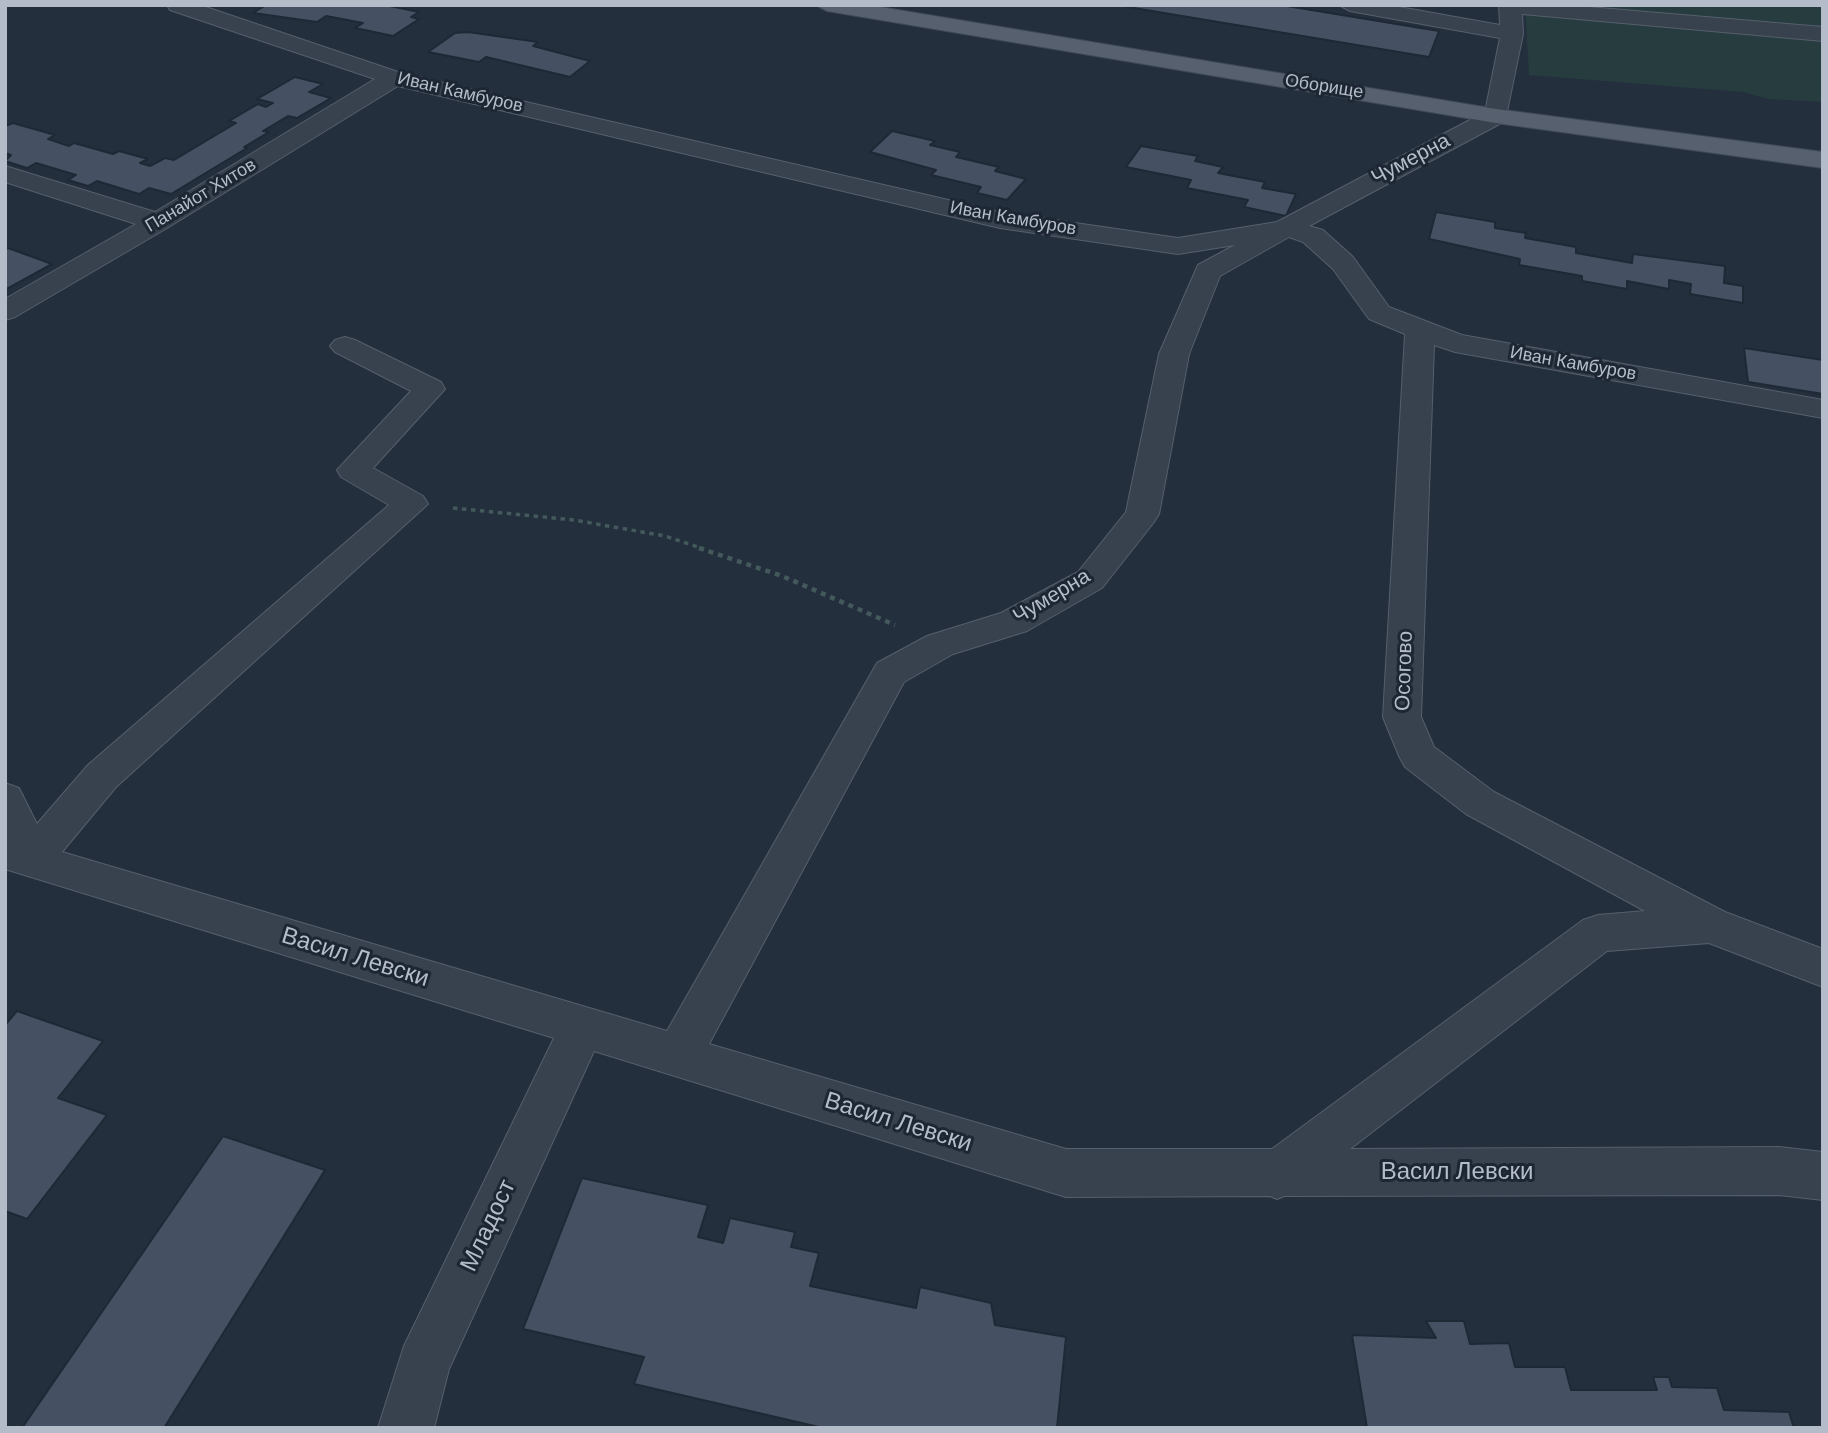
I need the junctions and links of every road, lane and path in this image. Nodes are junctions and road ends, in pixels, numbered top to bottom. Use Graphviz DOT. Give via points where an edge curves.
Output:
graph roads {
  1 [pos="178,5"];
  2 [pos="827,5"];
  3 [pos="901,5"];
  4 [pos="1350,5"];
  5 [pos="1748,5"];
  6 [pos="1510,6"];
  7 [pos="1755,29"];
  8 [pos="1512,34"];
  9 [pos="1823,34"];
  10 [pos="394,78"];
  11 [pos="1498,107"];
  12 [pos="1823,141"];
  13 [pos="1823,160"];
  14 [pos="5,174"];
  15 [pos="158,222"];
  16 [pos="1288,228"];
  17 [pos="5,311"];
  18 [pos="1420,329"];
  19 [pos="345,346"];
  20 [pos="1823,409"];
  21 [pos="411,504"];
  22 [pos="940,645"];
  23 [pos="5,799"];
  24 [pos="18,856"];
  25 [pos="1710,925"];
  26 [pos="1823,968"];
  27 [pos="582,1028"];
  28 [pos="677,1057"];
  29 [pos="1277,1175"];
  30 [pos="1823,1176"];
  31 [pos="406,1428"];
  1 -- 10 [label="street, Иван Камбуров"];
  2 -- 11 [label="main road, Оборище"];
  3 -- 11 [label="main road, Оборище"];
  4 -- 8 [label="street"];
  5 -- 7 [label="street"];
  6 -- 7 [label="street"];
  6 -- 8 [label="street"];
  7 -- 9 [label="street"];
  8 -- 11 [label="street"];
  10 -- 15 [label="street, Панайот Хитов"];
  10 -- 16 [label="street, Иван Камбуров" via="1000,220 1178,246"];
  11 -- 12 [label="main road, Оборище"];
  11 -- 13 [label="main road, Оборище"];
  11 -- 16 [label="street, Чумерна"];
  14 -- 15 [label="street"];
  15 -- 17 [label="street, Панайот Хитов"];
  16 -- 18 [label="street, Иван Камбуров" via="1312,236 1343,263 1378,313"];
  16 -- 22 [label="street, Чумерна" via="1208,271 1174,354 1142,514 1090,580 1014,622"];
  18 -- 20 [label="street, Иван Камбуров" via="1455,343"];
  18 -- 25 [label="street, Осогово" via="1402,718 1419,756 1480,803"];
  19 -- 21 [label="street" via="430,389 353,470"];
  21 -- 22 [label="path" via="574,520 665,536 782,576"];
  21 -- 24 [label="street" via="102,775"];
  22 -- 28 [label="street, Чумерна" via="890,673"];
  23 -- 24 [label="street"];
  24 -- 27 [label="street, Васил Левски"];
  25 -- 26 [label="street, Осогово"];
  25 -- 29 [label="street" via="1598,933"];
  27 -- 28 [label="street, Васил Левски"];
  27 -- 31 [label="street, Младост" via="423,1365"];
  28 -- 29 [label="street, Васил Левски" via="1066,1173"];
  29 -- 30 [label="street, Васил Левски" via="1779,1171"];
}
